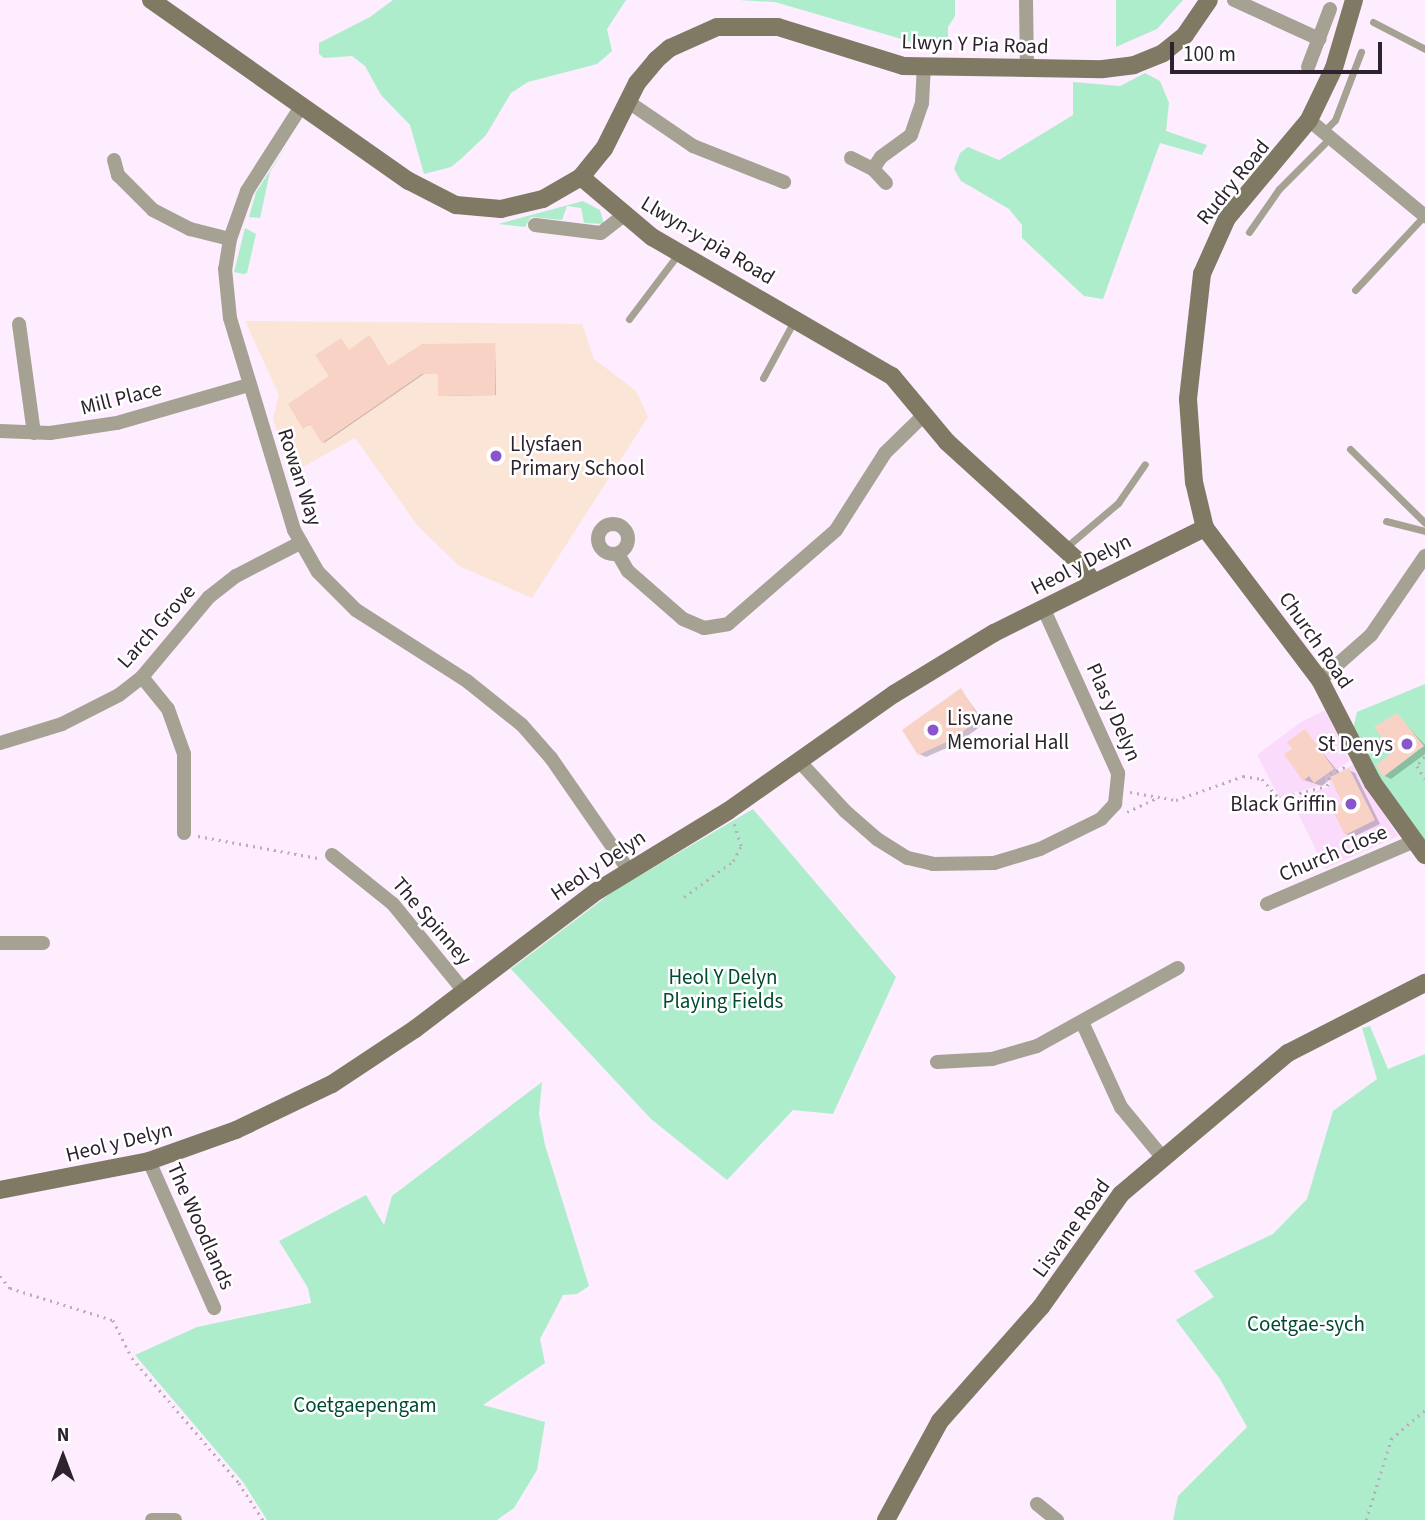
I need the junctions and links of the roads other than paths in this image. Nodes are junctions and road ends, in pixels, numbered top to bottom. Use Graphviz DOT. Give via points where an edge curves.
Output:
graph roads {
  1 [pos="151,0"];
  2 [pos="1026,0"];
  3 [pos="1209,0"];
  4 [pos="1234,0"];
  5 [pos="1354,0"];
  6 [pos="1330,9"];
  7 [pos="1374,22"];
  8 [pos="1319,39"];
  9 [pos="1425,49"];
  10 [pos="1361,52"];
  11 [pos="1308,67"];
  12 [pos="924,69"];
  13 [pos="1027,70"];
  14 [pos="627,101"];
  15 [pos="302,105"];
  16 [pos="1309,120"];
  17 [pos="1328,134"];
  18 [pos="851,158"];
  19 [pos="114,160"];
  20 [pos="873,169"];
  21 [pos="581,177"];
  22 [pos="784,182"];
  23 [pos="886,183"];
  24 [pos="1424,212"];
  25 [pos="623,216"];
  26 [pos="535,225"];
  27 [pos="1249,232"];
  28 [pos="230,239"];
  29 [pos="680,252"];
  30 [pos="1355,290"];
  31 [pos="795,318"];
  32 [pos="629,319"];
  33 [pos="19,324"];
  34 [pos="763,378"];
  35 [pos="249,385"];
  36 [pos="924,415"];
  37 [pos="0,431"];
  38 [pos="34,433"];
  39 [pos="1350,449"];
  40 [pos="1144,464"];
  41 [pos="1386,521"];
  42 [pos="1425,523"];
  43 [pos="1205,528"];
  44 [pos="1425,531"];
  45 [pos="300,543"];
  46 [pos="1064,548"];
  47 [pos="618,554"];
  48 [pos="1425,556"];
  49 [pos="1093,582"];
  50 [pos="1043,608"];
  51 [pos="142,677"];
  52 [pos="1320,680"];
  53 [pos="0,743"];
  54 [pos="799,761"];
  55 [pos="184,833"];
  56 [pos="1420,848"];
  57 [pos="332,855"];
  58 [pos="628,869"];
  59 [pos="1268,904"];
  60 [pos="0,943"];
  61 [pos="43,943"];
  62 [pos="1178,968"];
  63 [pos="1425,983"];
  64 [pos="464,992"];
  65 [pos="1082,1022"];
  66 [pos="937,1062"];
  67 [pos="1163,1158"];
  68 [pos="149,1161"];
  69 [pos="0,1190"];
  70 [pos="214,1308"];
  71 [pos="1037,1504"];
  72 [pos="152,1520"];
  73 [pos="175,1520"];
  74 [pos="886,1520"];
  75 [pos="1056,1520"];
  1 -- 15 [label="street"];
  2 -- 13 [label="street"];
  3 -- 13 [label="street, Llwyn Y Pia Road" via="1185,35 1151,60 1120,68"];
  4 -- 8 [label="street"];
  5 -- 16 [label="street, Rudry Road" via="1334,68"];
  6 -- 8 [label="street"];
  7 -- 9 [label="lane"];
  8 -- 11 [label="street"];
  10 -- 17 [label="lane"];
  12 -- 13 [label="street, Llwyn Y Pia Road"];
  12 -- 14 [label="street, Llwyn Y Pia Road" via="879,61 778,27 717,27 670,48"];
  12 -- 20 [label="street" via="922,103 911,135 881,157"];
  14 -- 21 [label="street, Llwyn Y Pia Road" via="608,143"];
  14 -- 22 [label="street" via="693,146"];
  15 -- 21 [label="street" via="409,181 458,205 516,208 556,193"];
  15 -- 28 [label="street, Rowan Way" via="247,191"];
  16 -- 17 [label="street"];
  16 -- 43 [label="street, Rudry Road" via="1227,218 1202,274 1188,399 1194,482"];
  17 -- 24 [label="street"];
  17 -- 27 [label="lane" via="1279,189"];
  18 -- 20 [label="street"];
  19 -- 28 [label="street" via="123,181 153,211 190,229"];
  20 -- 23 [label="street"];
  21 -- 25 [label="street, Llwyn-y-pia Road"];
  24 -- 30 [label="lane"];
  25 -- 26 [label="street" via="601,233"];
  25 -- 29 [label="street, Llwyn-y-pia Road"];
  28 -- 35 [label="street, Rowan Way" via="227,302"];
  29 -- 31 [label="street, Llwyn-y-pia Road"];
  29 -- 32 [label="lane"];
  31 -- 34 [label="lane"];
  31 -- 36 [label="street, Llwyn-y-pia Road" via="883,369"];
  33 -- 38 [label="street"];
  35 -- 38 [label="street, Mill Place" via="117,423"];
  35 -- 45 [label="street, Rowan Way"];
  36 -- 46 [label="street, Llwyn-y-pia Road"];
  36 -- 47 [label="street" via="885,453 836,530 728,624 704,628 683,619 628,571"];
  37 -- 38 [label="street, Mill Place"];
  39 -- 42 [label="lane"];
  40 -- 46 [label="lane" via="1118,503"];
  41 -- 44 [label="lane"];
  43 -- 49 [label="street, Heol y Delyn"];
  43 -- 52 [label="street, Church Road"];
  45 -- 51 [label="street, Larch Grove" via="236,576 209,597"];
  45 -- 58 [label="street, Rowan Way" via="318,572 356,610 476,688 522,725 557,766"];
  46 -- 49 [label="street, Llwyn-y-pia Road"];
  48 -- 52 [label="street" via="1371,635"];
  49 -- 50 [label="street, Heol y Delyn"];
  50 -- 54 [label="street, Heol y Delyn" via="930,671"];
  50 -- 54 [label="street, Plas y Delyn" via="1116,765 1120,790 1101,819 1014,858 975,866 933,864 908,858 877,839"];
  51 -- 53 [label="street, Larch Grove" via="81,716"];
  51 -- 55 [label="street" via="168,709 184,754"];
  52 -- 56 [label="street, Church Road" via="1366,772"];
  54 -- 58 [label="street, Heol y Delyn" via="728,811"];
  56 -- 59 [label="street, Church Close"];
  57 -- 64 [label="street, The Spinney" via="393,904"];
  58 -- 64 [label="street, Heol y Delyn"];
  60 -- 61 [label="street"];
  62 -- 65 [label="street"];
  63 -- 67 [label="street, Lisvane Road" via="1288,1052"];
  64 -- 68 [label="street, Heol y Delyn" via="332,1084 236,1130"];
  65 -- 66 [label="street" via="1012,1055"];
  65 -- 67 [label="street" via="1121,1107"];
  67 -- 74 [label="street, Lisvane Road" via="1114,1203 1041,1307 940,1421"];
  68 -- 69 [label="street, Heol y Delyn"];
  68 -- 70 [label="street, The Woodlands"];
  71 -- 75 [label="street"];
  72 -- 73 [label="street"];
}
